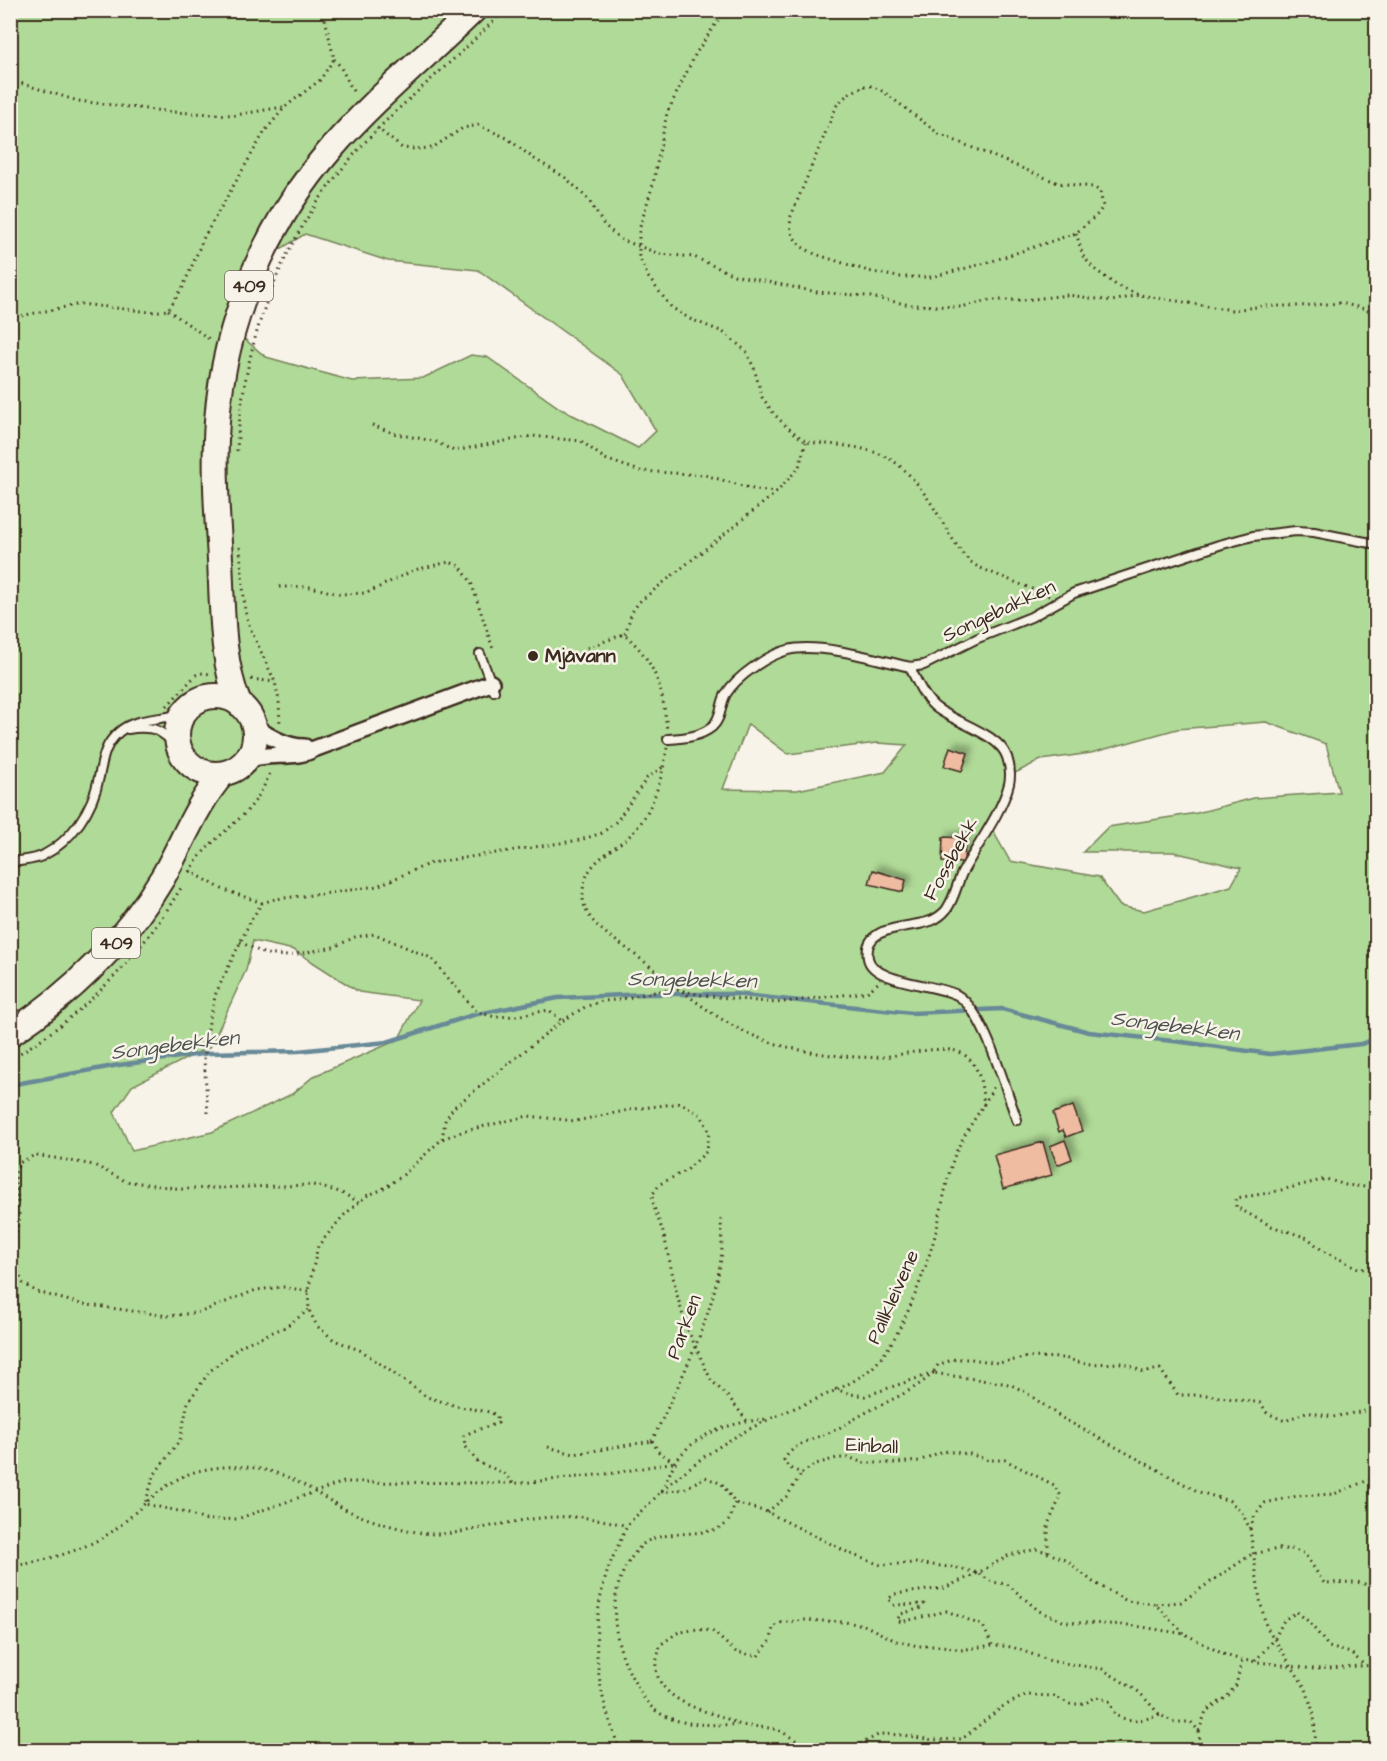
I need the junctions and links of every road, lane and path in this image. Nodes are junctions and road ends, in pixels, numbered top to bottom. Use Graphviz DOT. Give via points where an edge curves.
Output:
graph roads {
  1 [pos="323,10"];
  2 [pos="474,10"];
  3 [pos="504,10"];
  4 [pos="724,10"];
  5 [pos="334,59"];
  6 [pos="10,80"];
  7 [pos="285,107"];
  8 [pos="372,121"];
  9 [pos="1076,233"];
  10 [pos="639,245"];
  11 [pos="1140,295"];
  12 [pos="168,310"];
  13 [pos="1377,316"];
  14 [pos="10,318"];
  15 [pos="228,353"];
  16 [pos="372,425"];
  17 [pos="806,442"];
  18 [pos="237,460"];
  19 [pos="777,492"];
  20 [pos="1377,544"];
  21 [pos="240,546"];
  22 [pos="279,586"];
  23 [pos="1059,601"];
  24 [pos="624,634"];
  25 [pos="224,641"];
  26 [pos="587,648"];
  27 [pos="493,649"];
  28 [pos="480,654"];
  29 [pos="910,667"];
  30 [pos="492,687"];
  31 [pos="239,704"];
  32 [pos="193,706"];
  33 [pos="253,724"];
  34 [pos="124,729"];
  35 [pos="668,739"];
  36 [pos="276,747"];
  37 [pos="184,756"];
  38 [pos="246,760"];
  39 [pos="664,766"];
  40 [pos="223,774"];
  41 [pos="189,824"];
  42 [pos="10,862"];
  43 [pos="190,871"];
  44 [pos="262,903"];
  45 [pos="240,942"];
  46 [pos="887,977"];
  47 [pos="680,990"];
  48 [pos="562,1021"];
  49 [pos="10,1034"];
  50 [pos="10,1059"];
  51 [pos="208,1113"];
  52 [pos="1017,1120"];
  53 [pos="442,1139"];
  54 [pos="1377,1188"];
  55 [pos="359,1202"];
  56 [pos="721,1217"];
  57 [pos="1377,1268"];
  58 [pos="308,1291"];
  59 [pos="309,1310"];
  60 [pos="696,1347"];
  61 [pos="933,1373"];
  62 [pos="835,1389"];
  63 [pos="1377,1409"];
  64 [pos="769,1419"];
  65 [pos="747,1421"];
  66 [pos="652,1441"];
  67 [pos="548,1447"];
  68 [pos="675,1462"];
  69 [pos="802,1473"];
  70 [pos="1377,1477"];
  71 [pos="513,1483"];
  72 [pos="314,1492"];
  73 [pos="661,1492"];
  74 [pos="735,1503"];
  75 [pos="145,1504"];
  76 [pos="767,1512"];
  77 [pos="627,1526"];
  78 [pos="1250,1529"];
  79 [pos="1048,1552"];
  80 [pos="1252,1554"];
  81 [pos="10,1567"];
  82 [pos="978,1573"];
  83 [pos="1377,1587"];
  84 [pos="1155,1604"];
  85 [pos="1185,1634"];
  86 [pos="1274,1640"];
  87 [pos="992,1645"];
  88 [pos="1242,1660"];
  89 [pos="1255,1661"];
  90 [pos="1290,1665"];
  91 [pos="1364,1665"];
  92 [pos="1377,1665"];
  93 [pos="1160,1715"];
  94 [pos="740,1725"];
  95 [pos="1199,1731"];
  96 [pos="619,1750"];
  97 [pos="812,1750"];
  98 [pos="824,1750"];
  99 [pos="831,1750"];
  100 [pos="1247,1750"];
  101 [pos="1316,1750"];
  1 -- 5 [label="path"];
  2 -- 8 [label="main road, 409"];
  3 -- 8 [label="path"];
  4 -- 10 [label="path" via="696,53 667,113 639,230"];
  5 -- 7 [label="path" via="321,80"];
  5 -- 8 [label="path"];
  6 -- 7 [label="path" via="78,101 172,112 235,115"];
  7 -- 12 [label="path" via="254,150"];
  8 -- 10 [label="path" via="402,148 414,150 432,148 463,128 478,125 507,138 566,178 588,199 612,234"];
  8 -- 15 [label="main road, 409" via="354,124 318,165 280,222 244,296"];
  8 -- 18 [label="path" via="276,275 249,358"];
  9 -- 9 [label="path" via="1099,213 1103,206 1100,191 1058,183 939,134 872,86 848,94 837,105 790,216 793,236 800,246 867,271 898,277 931,276 986,263"];
  9 -- 11 [label="path" via="1083,256 1093,268 1116,285"];
  10 -- 11 [label="path" via="660,254 694,257 734,275 910,305 961,307 990,300 1068,295 1112,301"];
  10 -- 17 [label="path" via="648,277 671,307 723,332 746,351 762,397 774,414"];
  11 -- 13 [label="path" via="1232,310 1341,303"];
  12 -- 14 [label="path" via="151,312 81,304"];
  12 -- 15 [label="path"];
  15 -- 25 [label="main road, 409" via="217,421 215,464"];
  16 -- 19 [label="path" via="434,441 454,451 532,436 581,441 605,459 640,471 705,475"];
  17 -- 19 [label="path" via="799,467"];
  17 -- 23 [label="path" via="890,458 914,480 969,561"];
  19 -- 24 [label="path" via="639,602"];
  20 -- 23 [label="lane, Songebakken" via="1314,532 1253,536 1106,582"];
  21 -- 36 [label="path" via="245,611 279,700"];
  22 -- 27 [label="path" via="311,587 339,594 367,592 414,570 449,562 460,566 471,582"];
  23 -- 29 [label="lane, Songebakken" via="1031,617"];
  24 -- 26 [label="path"];
  24 -- 35 [label="path" via="650,662 665,708"];
  25 -- 31 [label="main road, 409"];
  25 -- 32 [label="main road, 409" via="212,682"];
  28 -- 30 [label="lane"];
  29 -- 35 [label="lane" via="826,649 789,650 741,675 725,695 711,728 691,737"];
  29 -- 46 [label="lane, Fossbekk" via="936,708 1001,747 1011,774 948,908 934,920 882,932 870,944 868,961"];
  30 -- 36 [label="street" via="314,749"];
  31 -- 32 [label="main road" via="225,698"];
  31 -- 33 [label="main road, 409"];
  32 -- 34 [label="lane" via="163,719 136,721"];
  32 -- 37 [label="main road, 409" via="177,730"];
  33 -- 36 [label="street"];
  33 -- 38 [label="main road" via="254,743"];
  34 -- 37 [label="lane" via="156,729"];
  34 -- 42 [label="lane" via="106,747 94,795 81,821 61,843 40,857"];
  35 -- 39 [label="path"];
  36 -- 38 [label="street"];
  36 -- 43 [label="path" via="266,782 255,800 204,850"];
  37 -- 40 [label="main road" via="205,773"];
  37 -- 41 [label="main road, 409" via="192,795"];
  38 -- 40 [label="main road, 409"];
  39 -- 44 [label="path" via="647,778 617,821 602,833 580,840 431,863 377,886"];
  39 -- 47 [label="path" via="647,812 637,827 625,841 595,862 586,876 583,905 596,926"];
  40 -- 41 [label="main road, 409" via="208,790"];
  41 -- 49 [label="main road, 409" via="150,897 115,944 60,999"];
  43 -- 44 [label="path" via="222,889"];
  43 -- 50 [label="path" via="149,936 118,972 69,1018"];
  44 -- 45 [label="path"];
  45 -- 48 [label="path" via="265,954 287,956 375,934 431,958 477,1012 495,1017 549,1010"];
  45 -- 51 [label="path" via="216,993 204,1049"];
  46 -- 47 [label="path" via="867,992 776,1003"];
  46 -- 52 [label="lane" via="934,986 966,1001 984,1029"];
  47 -- 48 [label="path" via="602,1001"];
  47 -- 62 [label="path, Pallkleivene" via="739,1029 778,1044 844,1056 880,1057 944,1050 958,1052 978,1071 984,1107 954,1157 935,1236 902,1322 871,1369"];
  48 -- 53 [label="path" via="453,1108 445,1120"];
  53 -- 55 [label="path" via="402,1176"];
  53 -- 60 [label="path" via="528,1116 576,1121 681,1103 701,1115 709,1131 707,1151 687,1170 660,1184 652,1195 677,1295"];
  54 -- 57 [label="path" via="1326,1179 1236,1198 1236,1207 1265,1223 1308,1238 1323,1251 1360,1269"];
  55 -- 58 [label="path" via="318,1246"];
  55 -- 58 [label="path" via="313,1185 182,1189 125,1181 94,1165 35,1155 19,1163 15,1174 19,1214 13,1261 23,1283 37,1292 81,1304 169,1316 201,1312 256,1290 283,1287"];
  56 -- 60 [label="path, Parken" via="721,1257"];
  58 -- 59 [label="path"];
  59 -- 71 [label="path" via="317,1326 334,1340 362,1351 427,1397 497,1416 498,1423 464,1436 465,1447 480,1463 502,1472"];
  59 -- 75 [label="path" via="285,1327 242,1345 210,1371 188,1402 180,1440 154,1475"];
  60 -- 65 [label="path" via="711,1380"];
  60 -- 66 [label="path, Parken"];
  61 -- 62 [label="path" via="865,1396"];
  61 -- 63 [label="path" via="938,1365 955,1359 999,1363 1029,1357 1064,1358 1086,1364 1124,1363 1143,1372 1160,1369 1178,1395 1262,1403 1267,1413 1285,1421 1306,1412 1333,1417"];
  61 -- 69 [label="path, Einball" via="834,1431 790,1451 784,1460 789,1468"];
  61 -- 78 [label="path" via="1009,1384 1024,1391 1062,1418 1199,1492 1230,1501"];
  62 -- 64 [label="path, Pallkleivene"];
  64 -- 65 [label="path"];
  64 -- 73 [label="path, Pallkleivene" via="696,1461"];
  65 -- 68 [label="path" via="709,1434"];
  66 -- 67 [label="path" via="574,1454"];
  66 -- 68 [label="path" via="659,1452"];
  68 -- 71 [label="path" via="615,1473"];
  68 -- 73 [label="path"];
  69 -- 76 [label="path" via="787,1496"];
  69 -- 79 [label="path, Einball" via="837,1458 896,1463 919,1461 943,1451 1005,1460 1054,1485 1061,1496 1048,1524"];
  70 -- 78 [label="path" via="1334,1494 1265,1503"];
  71 -- 72 [label="path" via="344,1482"];
  72 -- 75 [label="path" via="237,1519 205,1520"];
  72 -- 75 [label="path" via="288,1477 261,1469 217,1467 170,1483"];
  72 -- 77 [label="path" via="350,1512 419,1533 441,1534 580,1516"];
  73 -- 74 [label="path" via="684,1489 705,1477 722,1484"];
  73 -- 77 [label="path, Pallkleivene"];
  74 -- 76 [label="path"];
  74 -- 94 [label="path" via="728,1521 716,1529 658,1536 640,1546 623,1572 613,1618 623,1662 647,1704 691,1724"];
  75 -- 81 [label="path" via="86,1546 54,1558"];
  76 -- 82 [label="path" via="881,1565 915,1563"];
  77 -- 96 [label="path, Pallkleivene" via="609,1563 598,1609 597,1662"];
  78 -- 80 [label="path"];
  79 -- 82 [label="path" via="1038,1549 1009,1555"];
  79 -- 84 [label="path" via="1127,1601"];
  80 -- 83 [label="path" via="1291,1549 1304,1553 1324,1583 1357,1582"];
  80 -- 84 [label="path" via="1181,1602"];
  80 -- 86 [label="path" via="1266,1626"];
  82 -- 85 [label="path" via="992,1582 1007,1584 1040,1611 1065,1622 1129,1625"];
  82 -- 87 [label="path" via="944,1588 895,1594 888,1599 894,1605 924,1604 901,1614 897,1620 901,1622 947,1611 983,1626"];
  84 -- 85 [label="path"];
  85 -- 88 [label="path"];
  86 -- 89 [label="path"];
  86 -- 90 [label="path"];
  86 -- 91 [label="path" via="1284,1620 1297,1612 1329,1647 1351,1653"];
  87 -- 93 [label="path" via="1012,1647 1051,1661 1102,1669 1139,1692"];
  87 -- 94 [label="path" via="961,1650 918,1646 896,1641 864,1625 804,1620 773,1627 771,1640 758,1656 736,1652 712,1631 697,1629 677,1633 660,1646 658,1673 673,1696 692,1708"];
  88 -- 89 [label="path"];
  88 -- 95 [label="path" via="1236,1685 1227,1697 1206,1711"];
  89 -- 90 [label="path"];
  90 -- 91 [label="path" via="1314,1669"];
  90 -- 101 [label="path" via="1306,1689 1314,1715"];
  91 -- 92 [label="path"];
  93 -- 95 [label="path" via="1174,1722 1191,1722"];
  93 -- 99 [label="path" via="1126,1721 1115,1716 1109,1701 1096,1696 1084,1704 1070,1704 1054,1696 1026,1695 1002,1707 962,1739 880,1734 857,1746"];
  94 -- 97 [label="path" via="778,1730"];
  95 -- 100 [label="path" via="1205,1747 1227,1743"];
  97 -- 98 [label="path"];
}
